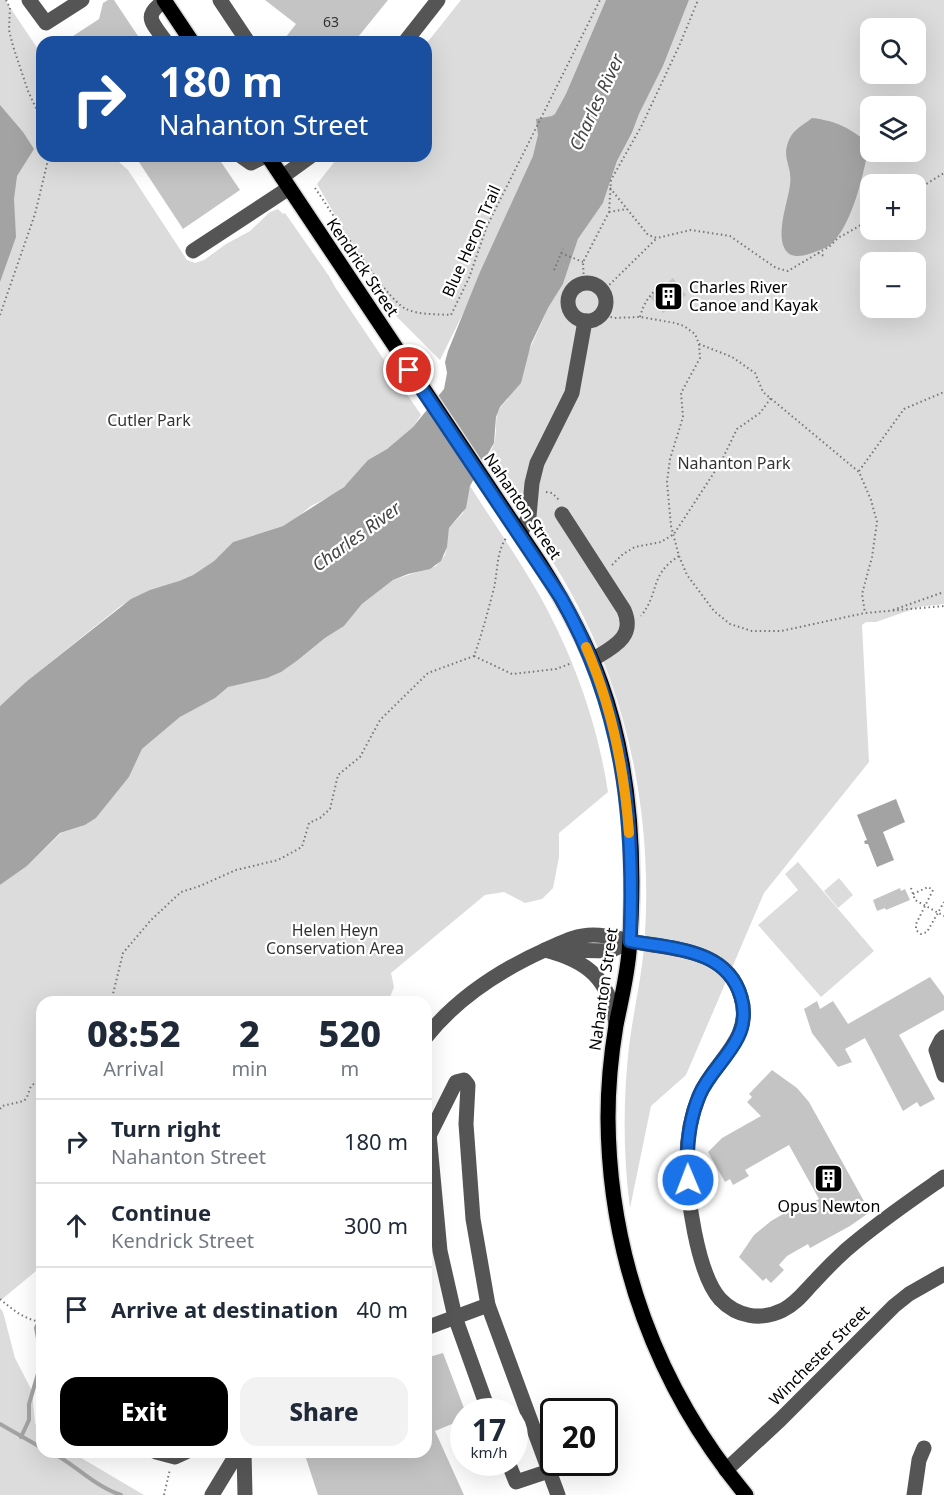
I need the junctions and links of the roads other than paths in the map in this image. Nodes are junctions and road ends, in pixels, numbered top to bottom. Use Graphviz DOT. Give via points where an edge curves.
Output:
graph roads {
  1 [pos="30,0"];
  2 [pos="82,0"];
  3 [pos="220,0"];
  4 [pos="438,0"];
  5 [pos="164,1"];
  6 [pos="162,36"];
  7 [pos="188,36"];
  8 [pos="244,36"];
  9 [pos="410,36"];
  10 [pos="270,162"];
  11 [pos="306,162"];
  12 [pos="285,183"];
  13 [pos="193,251"];
  14 [pos="585,321"];
  15 [pos="448,429"];
  16 [pos="562,514"];
  17 [pos="517,529"];
  18 [pos="592,660"];
  19 [pos="630,941"];
  20 [pos="545,950"];
  21 [pos="616,1024"];
  22 [pos="432,1030"];
  23 [pos="944,1037"];
  24 [pos="944,1075"];
  25 [pos="432,1130"];
  26 [pos="432,1176"];
  27 [pos="944,1177"];
  28 [pos="944,1274"];
  29 [pos="488,1305"];
  30 [pos="455,1317"];
  31 [pos="432,1326"];
  32 [pos="484,1398"];
  33 [pos="540,1447"];
  34 [pos="924,1448"];
  35 [pos="234,1458"];
  36 [pos="244,1458"];
  37 [pos="726,1470"];
  38 [pos="540,1474"];
  39 [pos="514,1476"];
  40 [pos="551,1476"];
  41 [pos="212,1495"];
  42 [pos="244,1495"];
  43 [pos="558,1495"];
  44 [pos="746,1495"];
  45 [pos="914,1495"];
  1 -- 2 [label="street" via="46,23"];
  3 -- 8 [label="street"];
  4 -- 9 [label="street"];
  5 -- 6 [label="street" via="153,9 151,16"];
  5 -- 7 [label="main road"];
  10 -- 12 [label="main road, Kendrick Street"];
  11 -- 12 [label="street"];
  12 -- 13 [label="street"];
  12 -- 15 [label="main road, Kendrick Street"];
  14 -- 14 [label="street" via="574,316 568,305 573,289 584,283 603,291 606,303 602,314"];
  14 -- 17 [label="street" via="572,393 537,463 528,521"];
  15 -- 17 [label="main road, Nahanton Street"];
  16 -- 18 [label="street" via="624,610 628,624 620,640"];
  17 -- 18 [label="main road, Nahanton Street" via="561,598"];
  18 -- 19 [label="main road, Nahanton Street" via="613,723 624,782 631,873"];
  19 -- 20 [label="street" via="610,951"];
  19 -- 21 [label="main road, Nahanton Street"];
  19 -- 27 [label="street" via="707,956 729,974 741,997 741,1030 699,1095 687,1159 701,1258 713,1290 728,1306 755,1316 784,1309 848,1248"];
  20 -- 21 [label="street" via="577,960 593,972 608,993"];
  20 -- 22 [label="street" via="484,982"];
  21 -- 37 [label="main road, Nahanton Street" via="609,1086 609,1144 615,1207 627,1264 668,1377"];
  23 -- 24 [label="street" via="936,1050"];
  25 -- 29 [label="street" via="456,1083 464,1080 468,1086 466,1124 473,1219"];
  26 -- 30 [label="street" via="440,1251"];
  28 -- 37 [label="street, Winchester Street" via="894,1306"];
  29 -- 30 [label="street"];
  29 -- 33 [label="street"];
  30 -- 31 [label="street"];
  30 -- 32 [label="street"];
  34 -- 45 [label="street"];
  35 -- 41 [label="street"];
  36 -- 42 [label="street"];
  37 -- 44 [label="main road, Nahanton Street"];
  38 -- 39 [label="street" via="516,1482"];
  40 -- 43 [label="street"];
}
